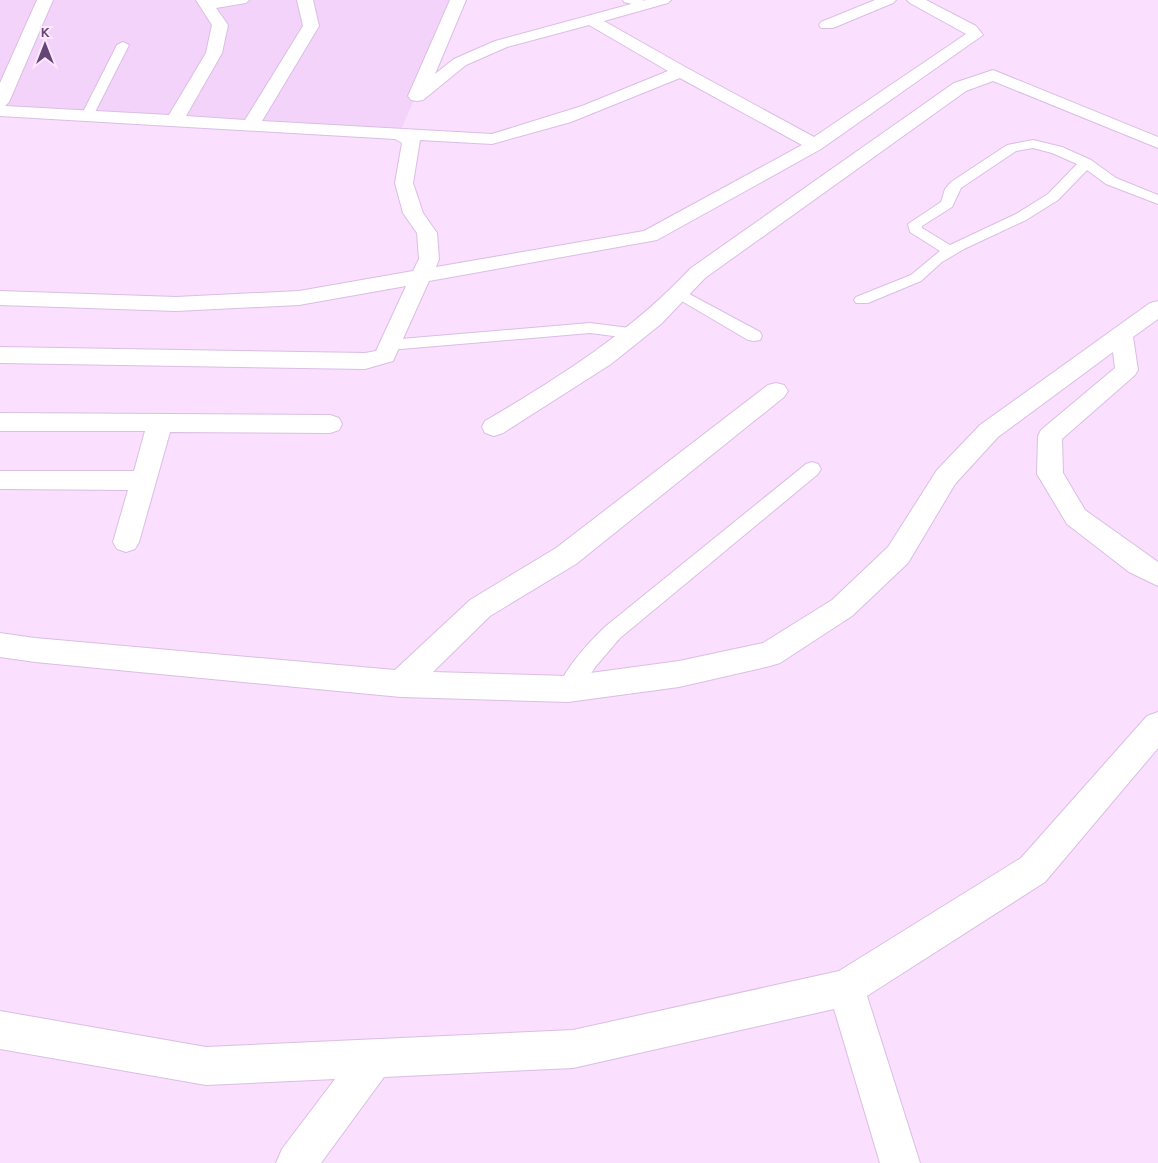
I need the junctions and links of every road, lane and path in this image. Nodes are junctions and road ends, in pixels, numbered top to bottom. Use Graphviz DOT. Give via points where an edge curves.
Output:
graph roads {
  1 [pos="45,0"];
  2 [pos="241,0"];
  3 [pos="305,0"];
  4 [pos="458,0"];
  5 [pos="628,0"];
  6 [pos="662,0"];
  7 [pos="888,0"];
  8 [pos="915,0"];
  9 [pos="206,2"];
  10 [pos="645,4"];
  11 [pos="590,19"];
  12 [pos="827,25"];
  13 [pos="123,45"];
  14 [pos="681,72"];
  15 [pos="0,102"];
  16 [pos="0,111"];
  17 [pos="408,115"];
  18 [pos="87,116"];
  19 [pos="174,121"];
  20 [pos="250,125"];
  21 [pos="1158,143"];
  22 [pos="815,145"];
  23 [pos="1086,163"];
  24 [pos="1158,200"];
  25 [pos="950,251"];
  26 [pos="420,276"];
  27 [pos="680,294"];
  28 [pos="0,298"];
  29 [pos="862,300"];
  30 [pos="1158,308"];
  31 [pos="637,334"];
  32 [pos="1122,334"];
  33 [pos="754,336"];
  34 [pos="389,345"];
  35 [pos="0,355"];
  36 [pos="776,391"];
  37 [pos="0,422"];
  38 [pos="160,423"];
  39 [pos="330,424"];
  40 [pos="494,427"];
  41 [pos="812,469"];
  42 [pos="0,480"];
  43 [pos="143,481"];
  44 [pos="126,542"];
  45 [pos="1158,575"];
  46 [pos="0,645"];
  47 [pos="401,684"];
  48 [pos="568,689"];
  49 [pos="1158,726"];
  50 [pos="846,988"];
  51 [pos="0,1030"];
  52 [pos="375,1058"];
  53 [pos="296,1163"];
  54 [pos="900,1163"];
  1 -- 15 [label="street"];
  2 -- 9 [label="street"];
  3 -- 20 [label="street" via="311,26"];
  4 -- 17 [label="street"];
  5 -- 10 [label="lane"];
  6 -- 10 [label="street"];
  7 -- 12 [label="street"];
  8 -- 22 [label="street" via="975,35"];
  9 -- 19 [label="street" via="220,25 214,53"];
  10 -- 11 [label="street"];
  11 -- 14 [label="street"];
  11 -- 17 [label="street" via="501,44 460,62"];
  13 -- 18 [label="lane"];
  14 -- 17 [label="street" via="606,104 532,130 492,139"];
  14 -- 22 [label="street"];
  16 -- 18 [label="street"];
  17 -- 20 [label="street"];
  17 -- 26 [label="street" via="411,141 404,183 413,213 427,233 429,259"];
  18 -- 19 [label="street"];
  19 -- 20 [label="street"];
  21 -- 27 [label="street" via="993,75 960,87 698,273"];
  22 -- 26 [label="street" via="650,236"];
  23 -- 24 [label="lane" via="1111,181"];
  23 -- 25 [label="lane" via="1053,197 1021,217"];
  23 -- 25 [label="lane" via="1033,144 1012,148 994,158 956,185 947,204 914,224 925,237"];
  25 -- 29 [label="lane" via="916,278"];
  26 -- 28 [label="street" via="299,298 176,304"];
  26 -- 34 [label="street"];
  27 -- 31 [label="street"];
  27 -- 33 [label="lane"];
  30 -- 32 [label="street"];
  31 -- 34 [label="lane" via="590,328"];
  31 -- 40 [label="street" via="574,379"];
  32 -- 45 [label="street" via="1126,370 1050,436 1050,474 1076,517"];
  32 -- 48 [label="street" via="989,431 946,477 898,556 842,608 770,654 679,674"];
  34 -- 35 [label="street" via="385,356 365,361"];
  36 -- 47 [label="street" via="566,556 480,608"];
  37 -- 38 [label="street"];
  38 -- 39 [label="street"];
  38 -- 43 [label="street"];
  41 -- 48 [label="lane" via="613,632 597,647"];
  42 -- 43 [label="street"];
  43 -- 44 [label="street"];
  46 -- 47 [label="street"];
  47 -- 48 [label="street"];
  49 -- 50 [label="street" via="1033,870"];
  50 -- 52 [label="street" via="573,1049"];
  50 -- 54 [label="street"];
  51 -- 52 [label="street" via="206,1066"];
  52 -- 53 [label="street"];
}
